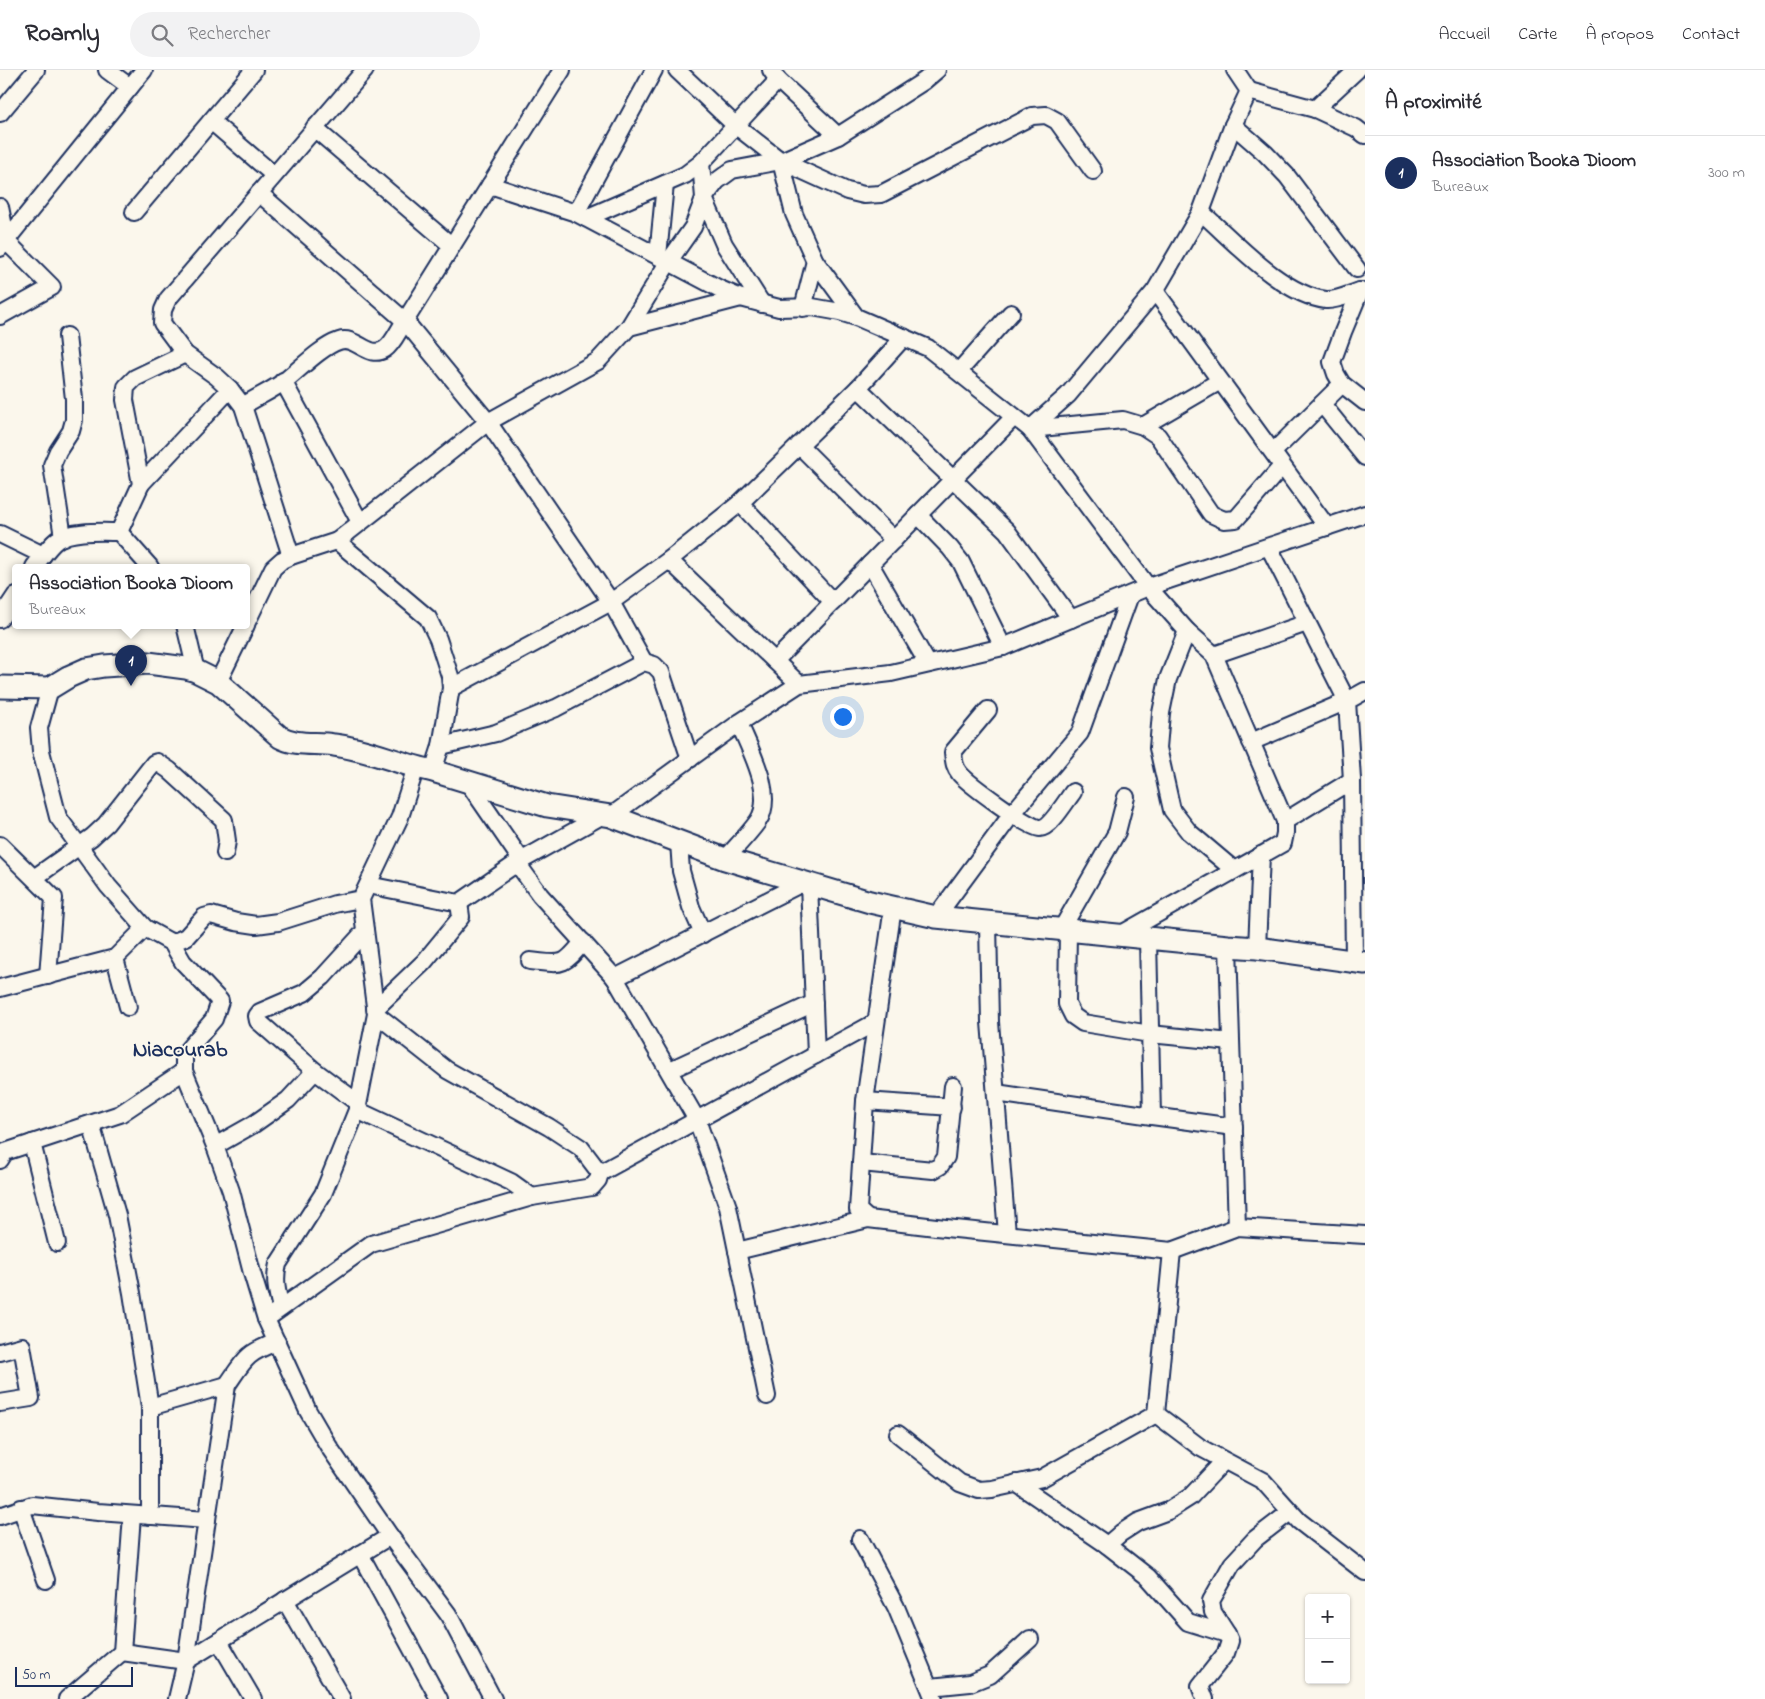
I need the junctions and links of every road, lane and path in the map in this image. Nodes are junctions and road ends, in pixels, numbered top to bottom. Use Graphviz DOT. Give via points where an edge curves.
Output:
graph roads {
  1 [pos="36,70"];
  2 [pos="107,70"];
  3 [pos="144,70"];
  4 [pos="254,70"];
  5 [pos="365,70"];
  6 [pos="562,70"];
  7 [pos="654,70"];
  8 [pos="677,70"];
  9 [pos="937,70"];
  10 [pos="1235,70"];
  11 [pos="1357,70"];
  12 [pos="774,75"];
  13 [pos="130,88"];
  14 [pos="1249,91"];
  15 [pos="1315,109"];
  16 [pos="0,114"];
  17 [pos="211,121"];
  18 [pos="735,125"];
  19 [pos="1233,125"];
  20 [pos="314,128"];
  21 [pos="838,136"];
  22 [pos="1365,136"];
  23 [pos="781,161"];
  24 [pos="701,163"];
  25 [pos="1093,171"];
  26 [pos="274,175"];
  27 [pos="665,184"];
  28 [pos="490,185"];
  29 [pos="259,193"];
  30 [pos="704,198"];
  31 [pos="0,207"];
  32 [pos="134,212"];
  33 [pos="1201,212"];
  34 [pos="581,215"];
  35 [pos="4,245"];
  36 [pos="452,246"];
  37 [pos="1365,254"];
  38 [pos="663,258"];
  39 [pos="815,261"];
  40 [pos="1357,269"];
  41 [pos="1155,291"];
  42 [pos="1362,294"];
  43 [pos="741,298"];
  44 [pos="762,304"];
  45 [pos="803,308"];
  46 [pos="1011,313"];
  47 [pos="0,316"];
  48 [pos="856,317"];
  49 [pos="405,321"];
  50 [pos="629,327"];
  51 [pos="68,336"];
  52 [pos="904,338"];
  53 [pos="185,354"];
  54 [pos="959,371"];
  55 [pos="283,381"];
  56 [pos="1220,381"];
  57 [pos="1342,384"];
  58 [pos="858,388"];
  59 [pos="230,389"];
  60 [pos="1365,402"];
  61 [pos="1322,404"];
  62 [pos="243,406"];
  63 [pos="1014,417"];
  64 [pos="488,422"];
  65 [pos="1143,426"];
  66 [pos="1030,429"];
  67 [pos="800,445"];
  68 [pos="1365,457"];
  69 [pos="1278,459"];
  70 [pos="952,478"];
  71 [pos="141,484"];
  72 [pos="740,503"];
  73 [pos="1365,514"];
  74 [pos="918,515"];
  75 [pos="360,522"];
  76 [pos="1327,527"];
  77 [pos="119,532"];
  78 [pos="0,534"];
  79 [pos="63,537"];
  80 [pos="894,540"];
  81 [pos="337,541"];
  82 [pos="1268,547"];
  83 [pos="291,556"];
  84 [pos="668,560"];
  85 [pos="38,561"];
  86 [pos="147,564"];
  87 [pos="870,564"];
  88 [pos="1148,587"];
  89 [pos="1130,596"];
  90 [pos="12,601"];
  91 [pos="611,602"];
  92 [pos="833,602"];
  93 [pos="250,616"];
  94 [pos="0,619"];
  95 [pos="1071,619"];
  96 [pos="1307,623"];
  97 [pos="186,629"];
  98 [pos="244,629"];
  99 [pos="1188,631"];
  100 [pos="1003,646"];
  101 [pos="1214,655"];
  102 [pos="775,661"];
  103 [pos="644,662"];
  104 [pos="928,664"];
  105 [pos="196,670"];
  106 [pos="218,682"];
  107 [pos="799,684"];
  108 [pos="0,687"];
  109 [pos="50,688"];
  110 [pos="452,688"];
  111 [pos="1365,691"];
  112 [pos="1347,701"];
  113 [pos="988,710"];
  114 [pos="739,723"];
  115 [pos="1251,742"];
  116 [pos="441,746"];
  117 [pos="690,758"];
  118 [pos="424,769"];
  119 [pos="1352,780"];
  120 [pos="467,781"];
  121 [pos="1073,792"];
  122 [pos="1126,797"];
  123 [pos="1012,814"];
  124 [pos="607,815"];
  125 [pos="1285,821"];
  126 [pos="679,842"];
  127 [pos="0,845"];
  128 [pos="79,847"];
  129 [pos="225,853"];
  130 [pos="1260,855"];
  131 [pos="725,859"];
  132 [pos="520,862"];
  133 [pos="1234,870"];
  134 [pos="34,878"];
  135 [pos="807,883"];
  136 [pos="364,892"];
  137 [pos="459,904"];
  138 [pos="892,907"];
  139 [pos="936,917"];
  140 [pos="988,923"];
  141 [pos="145,928"];
  142 [pos="365,930"];
  143 [pos="1065,930"];
  144 [pos="703,934"];
  145 [pos="1118,936"];
  146 [pos="1148,938"];
  147 [pos="583,942"];
  148 [pos="172,943"];
  149 [pos="1228,946"];
  150 [pos="1257,948"];
  151 [pos="115,958"];
  152 [pos="530,960"];
  153 [pos="1360,962"];
  154 [pos="48,976"];
  155 [pos="615,978"];
  156 [pos="0,988"];
  157 [pos="814,1004"];
  158 [pos="128,1006"];
  159 [pos="375,1011"];
  160 [pos="876,1022"];
  161 [pos="1150,1034"];
  162 [pos="1231,1042"];
  163 [pos="816,1055"];
  164 [pos="670,1070"];
  165 [pos="184,1071"];
  166 [pos="315,1071"];
  167 [pos="953,1086"];
  168 [pos="996,1093"];
  169 [pos="864,1101"];
  170 [pos="357,1106"];
  171 [pos="952,1107"];
  172 [pos="1152,1116"];
  173 [pos="697,1120"];
  174 [pos="91,1124"];
  175 [pos="1234,1127"];
  176 [pos="32,1143"];
  177 [pos="216,1146"];
  178 [pos="2,1153"];
  179 [pos="861,1163"];
  180 [pos="600,1173"];
  181 [pos="532,1197"];
  182 [pos="868,1219"];
  183 [pos="1237,1227"];
  184 [pos="1007,1234"];
  185 [pos="1365,1235"];
  186 [pos="58,1243"];
  187 [pos="737,1251"];
  188 [pos="1172,1251"];
  189 [pos="280,1308"];
  190 [pos="266,1319"];
  191 [pos="277,1342"];
  192 [pos="0,1352"];
  193 [pos="227,1385"];
  194 [pos="767,1396"];
  195 [pos="0,1403"];
  196 [pos="150,1406"];
  197 [pos="1156,1414"];
  198 [pos="898,1434"];
  199 [pos="1224,1461"];
  200 [pos="1016,1484"];
  201 [pos="21,1508"];
  202 [pos="1290,1512"];
  203 [pos="132,1515"];
  204 [pos="0,1516"];
  205 [pos="150,1516"];
  206 [pos="207,1520"];
  207 [pos="390,1536"];
  208 [pos="860,1539"];
  209 [pos="1107,1545"];
  210 [pos="360,1554"];
  211 [pos="1365,1572"];
  212 [pos="46,1580"];
  213 [pos="285,1600"];
  214 [pos="1227,1634"];
  215 [pos="1030,1639"];
  216 [pos="219,1641"];
  217 [pos="122,1652"];
  218 [pos="186,1661"];
  219 [pos="932,1693"];
  220 [pos="67,1699"];
  221 [pos="177,1699"];
  222 [pos="253,1699"];
  223 [pos="342,1699"];
  224 [pos="439,1699"];
  225 [pos="493,1699"];
  226 [pos="1206,1699"];
  1 -- 16 [label="street"];
  2 -- 13 [label="street"];
  3 -- 13 [label="street"];
  4 -- 17 [label="street"];
  5 -- 20 [label="street"];
  6 -- 28 [label="street"];
  7 -- 34 [label="street"];
  8 -- 18 [label="street"];
  9 -- 21 [label="street"];
  10 -- 14 [label="street"];
  11 -- 15 [label="street"];
  12 -- 18 [label="street"];
  12 -- 21 [label="street"];
  13 -- 35 [label="street"];
  14 -- 15 [label="street"];
  14 -- 19 [label="street"];
  15 -- 22 [label="street" via="1356,128"];
  17 -- 26 [label="street"];
  17 -- 32 [label="street"];
  18 -- 23 [label="street"];
  18 -- 24 [label="street"];
  19 -- 33 [label="street"];
  19 -- 40 [label="street" via="1287,176"];
  20 -- 26 [label="street"];
  20 -- 36 [label="street"];
  21 -- 23 [label="street"];
  23 -- 25 [label="street" via="847,191 881,194 1032,116 1046,115 1057,121"];
  23 -- 30 [label="street" via="732,170 717,181"];
  23 -- 39 [label="street" via="794,214"];
  24 -- 27 [label="street"];
  24 -- 30 [label="street"];
  26 -- 29 [label="street"];
  27 -- 34 [label="street"];
  27 -- 38 [label="street"];
  28 -- 34 [label="street"];
  28 -- 36 [label="street"];
  29 -- 49 [label="street"];
  29 -- 53 [label="street" via="168,299 162,323"];
  30 -- 38 [label="street" via="693,227"];
  30 -- 44 [label="street" via="724,244"];
  31 -- 35 [label="street"];
  33 -- 41 [label="street"];
  33 -- 42 [label="street" via="1278,281 1305,295 1328,301"];
  34 -- 38 [label="street"];
  35 -- 47 [label="street" via="52,288"];
  36 -- 49 [label="street"];
  37 -- 40 [label="street"];
  38 -- 43 [label="street"];
  38 -- 50 [label="street"];
  39 -- 45 [label="street"];
  39 -- 48 [label="street"];
  40 -- 42 [label="street" via="1355,280"];
  41 -- 56 [label="street"];
  41 -- 66 [label="street" via="1068,395"];
  42 -- 57 [label="street" via="1342,332 1332,362"];
  43 -- 44 [label="street"];
  43 -- 50 [label="street"];
  44 -- 45 [label="street"];
  45 -- 48 [label="street" via="826,309"];
  46 -- 54 [label="street"];
  48 -- 52 [label="street"];
  49 -- 55 [label="street" via="386,348 368,351 350,340 341,340"];
  49 -- 64 [label="street"];
  50 -- 64 [label="street" via="598,361"];
  51 -- 79 [label="street" via="74,420 52,465"];
  52 -- 54 [label="street" via="928,348"];
  52 -- 58 [label="street"];
  53 -- 59 [label="street" via="210,370"];
  53 -- 71 [label="street" via="135,378 126,387 125,400"];
  54 -- 63 [label="street"];
  55 -- 62 [label="street"];
  55 -- 75 [label="street"];
  56 -- 65 [label="street"];
  56 -- 69 [label="street"];
  57 -- 60 [label="street"];
  57 -- 61 [label="street"];
  58 -- 67 [label="street"];
  58 -- 70 [label="street"];
  59 -- 62 [label="street"];
  59 -- 71 [label="street"];
  61 -- 68 [label="street"];
  61 -- 69 [label="street"];
  62 -- 83 [label="street"];
  63 -- 66 [label="street"];
  63 -- 70 [label="street"];
  64 -- 75 [label="street"];
  64 -- 91 [label="street"];
  65 -- 66 [label="street" via="1124,420"];
  65 -- 69 [label="street" via="1158,436 1212,514 1224,520 1236,519"];
  66 -- 88 [label="street"];
  67 -- 72 [label="street"];
  67 -- 80 [label="street"];
  69 -- 76 [label="street"];
  70 -- 74 [label="street"];
  70 -- 95 [label="street" via="1007,531"];
  71 -- 77 [label="street"];
  72 -- 84 [label="street"];
  72 -- 92 [label="street"];
  73 -- 76 [label="street"];
  74 -- 80 [label="street"];
  74 -- 100 [label="street" via="961,562"];
  75 -- 81 [label="street"];
  76 -- 82 [label="street"];
  77 -- 79 [label="street"];
  77 -- 86 [label="street"];
  78 -- 85 [label="street"];
  79 -- 85 [label="street"];
  80 -- 87 [label="street"];
  81 -- 83 [label="street"];
  81 -- 110 [label="street" via="428,618 444,656"];
  82 -- 88 [label="street"];
  82 -- 96 [label="street"];
  83 -- 93 [label="street" via="273,568"];
  84 -- 91 [label="street"];
  84 -- 102 [label="street"];
  87 -- 92 [label="street"];
  87 -- 104 [label="street"];
  88 -- 89 [label="street"];
  88 -- 99 [label="street"];
  89 -- 95 [label="street"];
  89 -- 123 [label="street" via="1080,733"];
  90 -- 94 [label="street"];
  91 -- 103 [label="street"];
  91 -- 110 [label="street"];
  92 -- 102 [label="street"];
  95 -- 100 [label="street"];
  96 -- 101 [label="street"];
  96 -- 112 [label="street"];
  97 -- 105 [label="street"];
  98 -- 106 [label="street"];
  99 -- 101 [label="street"];
  99 -- 133 [label="street" via="1168,679 1158,748 1172,810 1189,832"];
  100 -- 104 [label="street"];
  101 -- 115 [label="street"];
  102 -- 107 [label="street"];
  103 -- 116 [label="street" via="556,708 505,730"];
  103 -- 117 [label="street" via="661,672"];
  104 -- 107 [label="street" via="891,673"];
  105 -- 106 [label="street"];
  105 -- 109 [label="street" via="148,663 104,666 86,669"];
  106 -- 118 [label="street" via="288,741 374,753"];
  107 -- 114 [label="street"];
  108 -- 109 [label="street"];
  109 -- 128 [label="street" via="39,728 40,751 58,816"];
  110 -- 116 [label="street"];
  111 -- 112 [label="street"];
  112 -- 115 [label="street"];
  112 -- 119 [label="street"];
  113 -- 123 [label="street" via="953,752 954,765 960,775"];
  114 -- 117 [label="street"];
  114 -- 131 [label="street" via="762,782 764,800 759,820"];
  115 -- 125 [label="street"];
  116 -- 118 [label="street"];
  117 -- 124 [label="street"];
  118 -- 120 [label="street"];
  118 -- 136 [label="street"];
  119 -- 125 [label="street"];
  119 -- 153 [label="street"];
  120 -- 124 [label="street" via="548,806"];
  120 -- 132 [label="street"];
  121 -- 123 [label="street" via="1048,825 1040,828"];
  122 -- 143 [label="street" via="1117,832"];
  123 -- 139 [label="street"];
  124 -- 126 [label="street"];
  124 -- 132 [label="street"];
  125 -- 130 [label="street" via="1282,843"];
  126 -- 131 [label="street"];
  126 -- 144 [label="street" via="681,871"];
  127 -- 134 [label="street"];
  128 -- 129 [label="street" via="106,824 157,762 224,820"];
  128 -- 134 [label="street"];
  128 -- 141 [label="street"];
  130 -- 133 [label="street"];
  130 -- 150 [label="street"];
  131 -- 135 [label="street"];
  132 -- 137 [label="street"];
  132 -- 147 [label="street" via="540,894"];
  133 -- 145 [label="street"];
  134 -- 154 [label="street" via="54,898"];
  135 -- 138 [label="street"];
  135 -- 144 [label="street"];
  135 -- 157 [label="street"];
  136 -- 137 [label="street"];
  136 -- 142 [label="street"];
  136 -- 148 [label="street" via="278,922 256,925 210,915 204,917 186,937"];
  137 -- 159 [label="street" via="461,917 424,962"];
  138 -- 139 [label="street"];
  138 -- 160 [label="street"];
  139 -- 140 [label="street"];
  140 -- 143 [label="street"];
  140 -- 168 [label="street" via="990,1022"];
  141 -- 148 [label="street"];
  141 -- 151 [label="street"];
  142 -- 159 [label="street"];
  142 -- 166 [label="street" via="323,977 304,993 256,1016"];
  143 -- 145 [label="street"];
  143 -- 161 [label="street" via="1067,1004 1073,1016 1083,1023"];
  144 -- 155 [label="street"];
  145 -- 146 [label="street"];
  146 -- 149 [label="street"];
  146 -- 161 [label="street"];
  147 -- 152 [label="street" via="572,956 560,964"];
  147 -- 155 [label="street"];
  148 -- 165 [label="street" via="184,962 220,1001 214,1019 184,1054"];
  149 -- 150 [label="street"];
  149 -- 162 [label="street"];
  150 -- 153 [label="street"];
  151 -- 154 [label="street"];
  151 -- 158 [label="street"];
  154 -- 156 [label="street"];
  155 -- 164 [label="street"];
  157 -- 163 [label="street"];
  157 -- 164 [label="street"];
  159 -- 170 [label="street"];
  159 -- 180 [label="street" via="447,1070 581,1148"];
  160 -- 163 [label="street"];
  160 -- 169 [label="street"];
  161 -- 162 [label="street"];
  161 -- 172 [label="street"];
  162 -- 175 [label="street"];
  163 -- 173 [label="street"];
  164 -- 173 [label="street"];
  165 -- 174 [label="street" via="120,1114"];
  165 -- 177 [label="street"];
  166 -- 170 [label="street"];
  166 -- 177 [label="street" via="288,1100"];
  167 -- 171 [label="street"];
  168 -- 172 [label="street"];
  168 -- 184 [label="street"];
  169 -- 171 [label="street"];
  169 -- 179 [label="street"];
  170 -- 181 [label="street" via="510,1182"];
  170 -- 189 [label="street" via="323,1194 278,1264 275,1284"];
  171 -- 179 [label="street" via="946,1157 940,1166 933,1170"];
  172 -- 175 [label="street"];
  173 -- 180 [label="street"];
  173 -- 187 [label="street" via="728,1207"];
  174 -- 176 [label="street"];
  174 -- 196 [label="street" via="117,1215"];
  175 -- 183 [label="street"];
  176 -- 178 [label="street"];
  176 -- 186 [label="street"];
  177 -- 190 [label="street"];
  179 -- 182 [label="street" via="858,1210"];
  180 -- 181 [label="street" via="592,1187"];
  181 -- 189 [label="street" via="371,1244"];
  182 -- 184 [label="street"];
  182 -- 187 [label="street"];
  183 -- 185 [label="street"];
  183 -- 188 [label="street"];
  184 -- 188 [label="street"];
  187 -- 194 [label="street"];
  188 -- 197 [label="street"];
  189 -- 190 [label="street"];
  190 -- 191 [label="street"];
  191 -- 193 [label="street" via="248,1356"];
  191 -- 207 [label="street" via="324,1440"];
  192 -- 195 [label="street" via="22,1346 32,1398"];
  193 -- 196 [label="street"];
  193 -- 206 [label="street"];
  196 -- 205 [label="street"];
  197 -- 199 [label="street"];
  197 -- 200 [label="street" via="1042,1478"];
  198 -- 200 [label="street" via="960,1483 978,1490"];
  199 -- 202 [label="street" via="1263,1481"];
  199 -- 209 [label="street" via="1190,1497 1168,1511 1138,1522"];
  200 -- 209 [label="street"];
  201 -- 203 [label="street" via="32,1505"];
  201 -- 204 [label="street"];
  201 -- 212 [label="street"];
  202 -- 211 [label="street"];
  202 -- 214 [label="street" via="1255,1539 1232,1564 1211,1601 1213,1612"];
  203 -- 205 [label="street"];
  203 -- 217 [label="street"];
  205 -- 206 [label="street"];
  206 -- 218 [label="street"];
  207 -- 210 [label="street"];
  207 -- 225 [label="street" via="448,1614"];
  208 -- 219 [label="street" via="896,1607"];
  209 -- 214 [label="street" via="1148,1577 1188,1622"];
  210 -- 213 [label="street"];
  210 -- 224 [label="street"];
  213 -- 216 [label="street"];
  213 -- 223 [label="street"];
  214 -- 226 [label="street" via="1230,1641 1226,1653 1200,1686"];
  215 -- 219 [label="street" via="990,1675"];
  216 -- 218 [label="street"];
  216 -- 222 [label="street"];
  217 -- 218 [label="street"];
  217 -- 220 [label="street"];
  218 -- 221 [label="street"];
}
